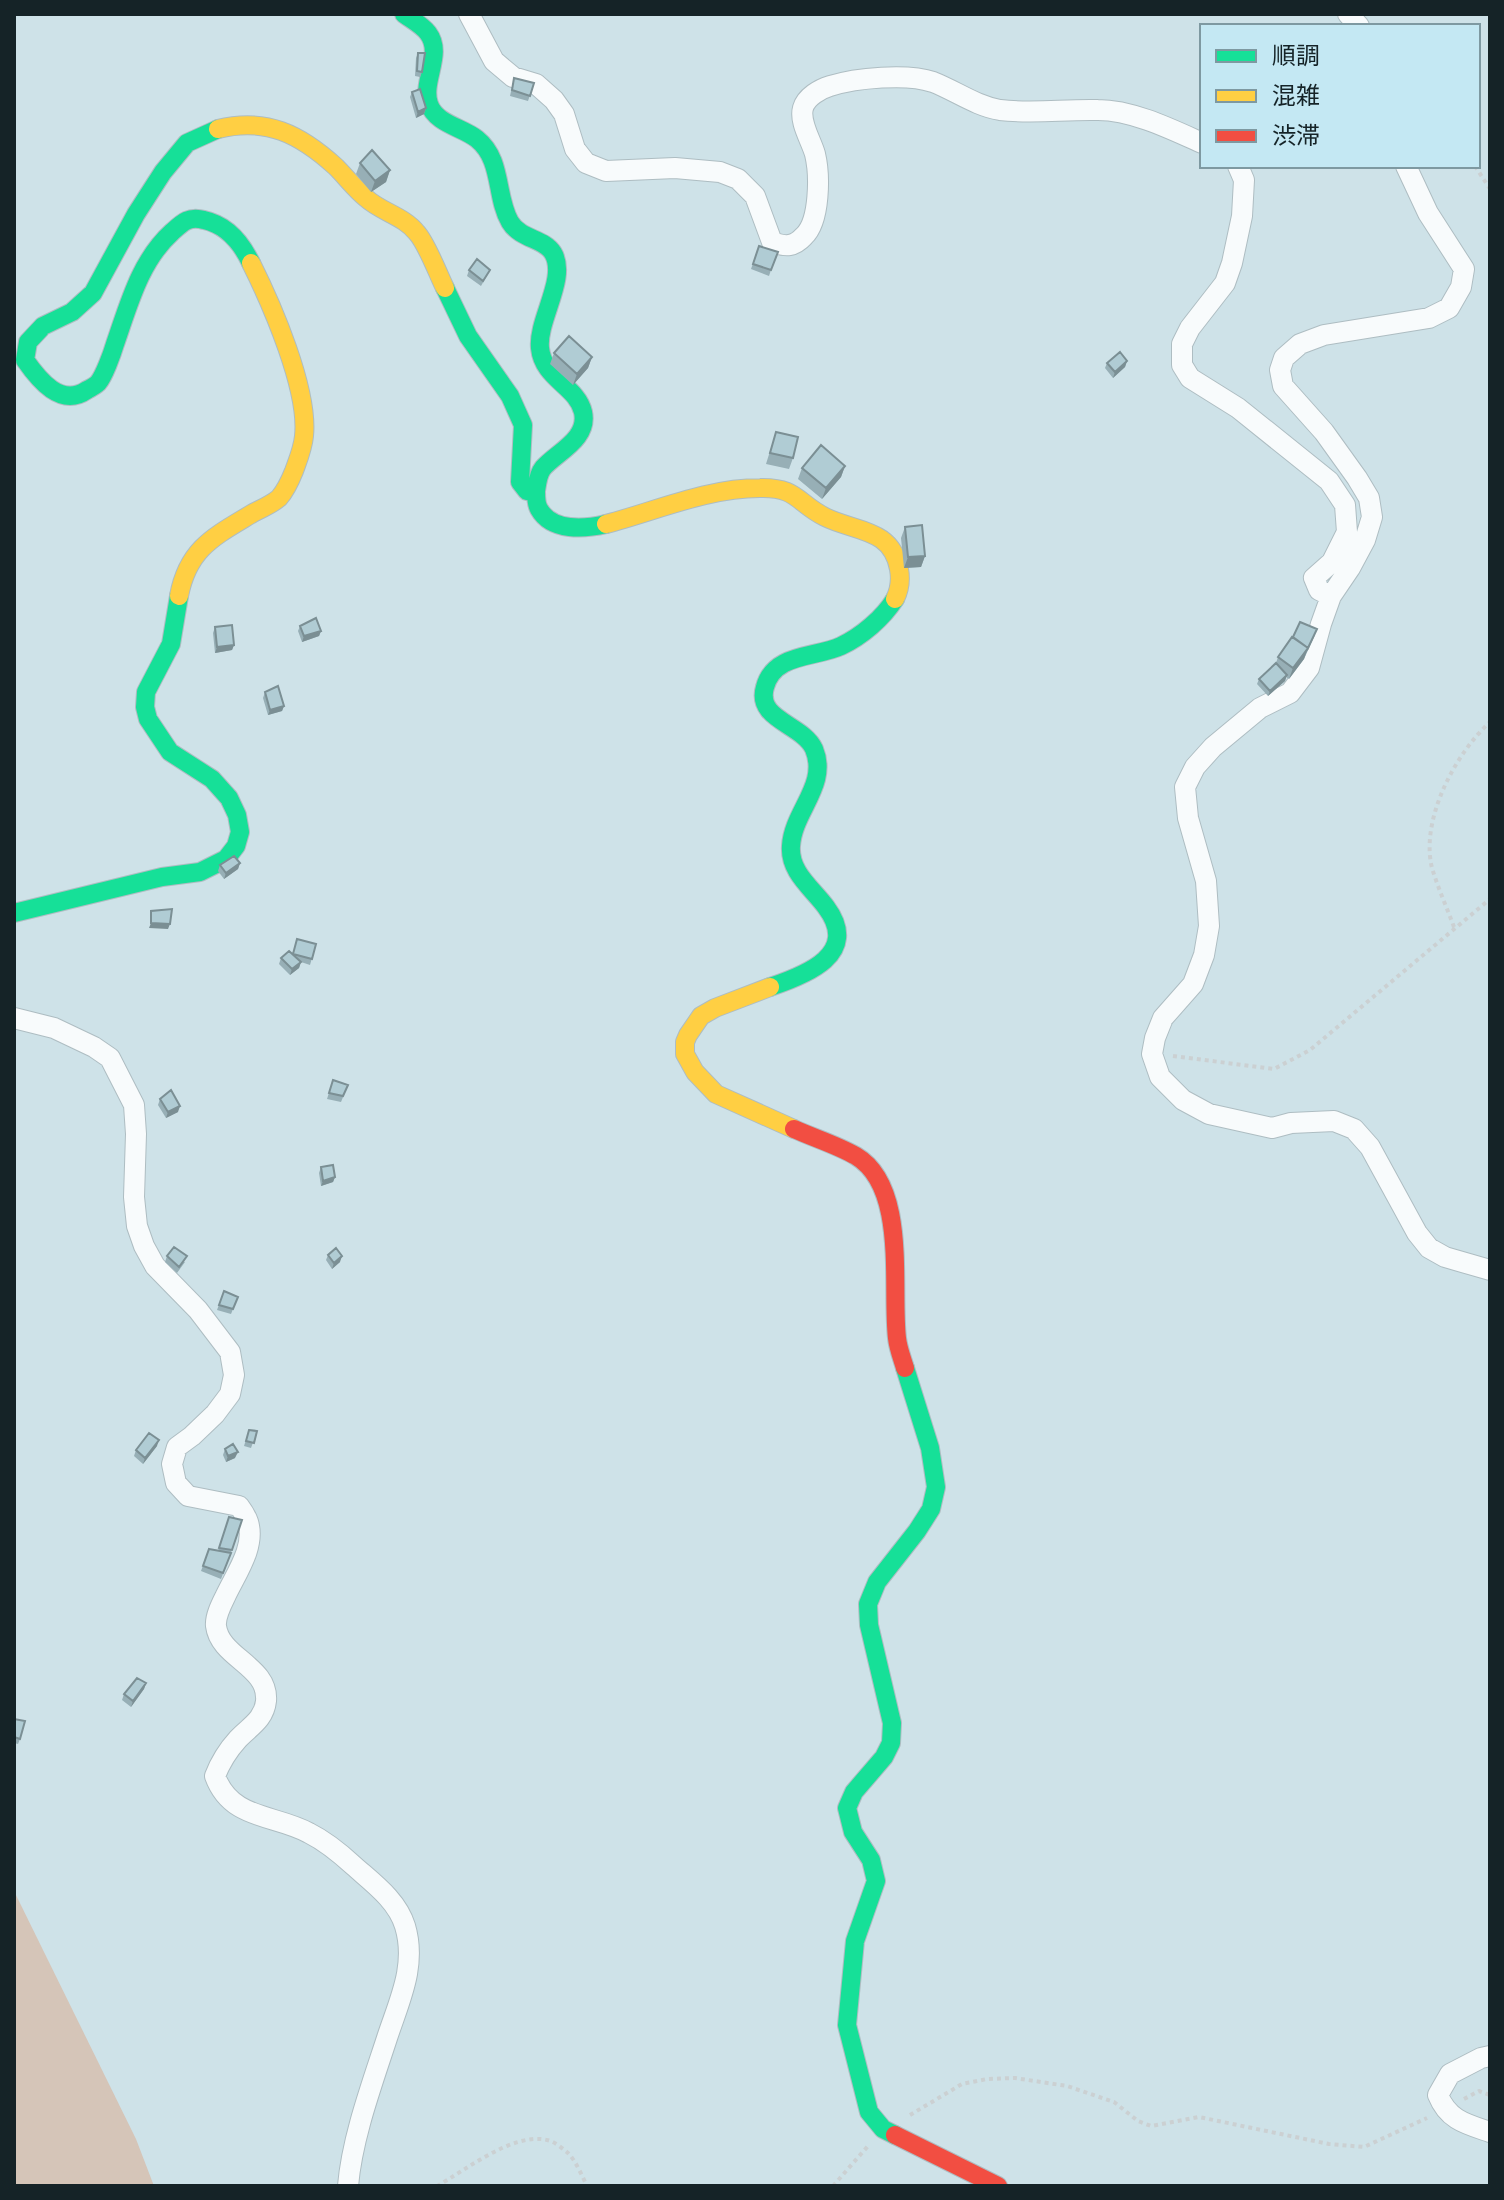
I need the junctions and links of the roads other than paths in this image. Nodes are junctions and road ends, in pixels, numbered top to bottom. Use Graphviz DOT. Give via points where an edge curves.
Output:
graph roads {
  1 [pos="404,14"];
  2 [pos="469,14"];
  3 [pos="1200,142"];
  4 [pos="1239,168"];
  5 [pos="1407,168"];
  6 [pos="536,492"];
  7 [pos="1331,596"];
  8 [pos="14,913"];
  9 [pos="14,1018"];
  10 [pos="1490,1270"];
  11 [pos="1490,2056"];
  12 [pos="1490,2132"];
  13 [pos="348,2186"];
  14 [pos="998,2186"];
  1 -- 6 [label="street" via="429,34 434,53 425,87 429,106 479,140 492,157 508,220 520,234 547,245 556,259 538,342 543,363 580,404 583,419 580,434 541,470"];
  2 -- 3 [label="street" via="494,61 554,100 586,163 606,171 675,168 738,179 755,196 772,242 784,247 797,244 810,230 818,182 803,107 828,86 896,76 931,81 997,109 1101,109 1159,124"];
  4 -- 7 [label="street" via="1244,192 1232,263 1225,283 1182,344 1182,365 1190,378 1238,408 1329,481 1345,505 1347,532 1332,562 1314,578 1319,590"];
  5 -- 7 [label="street" via="1464,269 1449,308 1429,318 1324,335 1300,344 1284,358 1280,370 1283,386 1324,432 1369,498 1372,517 1365,540"];
  6 -- 8 [label="street" via="520,482 523,425 510,396 468,336 418,233 367,200 307,143 277,128 236,124 187,143 163,172 93,293 72,312 43,326 28,342 25,360 59,395 80,395 98,383 138,279 159,244 186,219 215,222 229,230 270,301 304,416 298,461 278,499 209,539 191,562 171,644 146,692 145,707 170,752 212,779 229,798 240,832 226,859 200,872"];
  6 -- 14 [label="street" via="539,509 571,528 599,526 709,495 777,488 820,515 881,538 900,564 897,597 886,612 845,645 785,661 765,684 768,711 807,738 816,753 818,770 790,852 837,928 836,945 811,971 700,1017 683,1050 688,1066 717,1095 858,1157 874,1172 893,1224 897,1339 930,1448 936,1487 931,1509 877,1582 868,1604 892,1723 884,1757 847,1808 876,1881 855,1941 847,2025 869,2112 883,2129"];
  7 -- 10 [label="street" via="1309,668 1290,693 1260,708 1213,747 1185,787 1206,881 1209,926 1193,984 1163,1018 1152,1054 1160,1077 1183,1100 1209,1114 1272,1128 1334,1121 1354,1129 1429,1248"];
  9 -- 13 [label="street" via="54,1028 110,1058 134,1105 134,1197 144,1246 155,1266 230,1352 230,1394 177,1447 172,1464 176,1483 188,1496 239,1506 248,1522 250,1543 216,1625 222,1643 265,1687 266,1702 254,1727 238,1738 219,1764 215,1776 220,1790 238,1808 309,1833 349,1861 384,1893 404,1924 409,1966 403,1995 358,2132"];
  11 -- 12 [label="street" via="1450,2074 1438,2095 1444,2110 1466,2125"];
}
